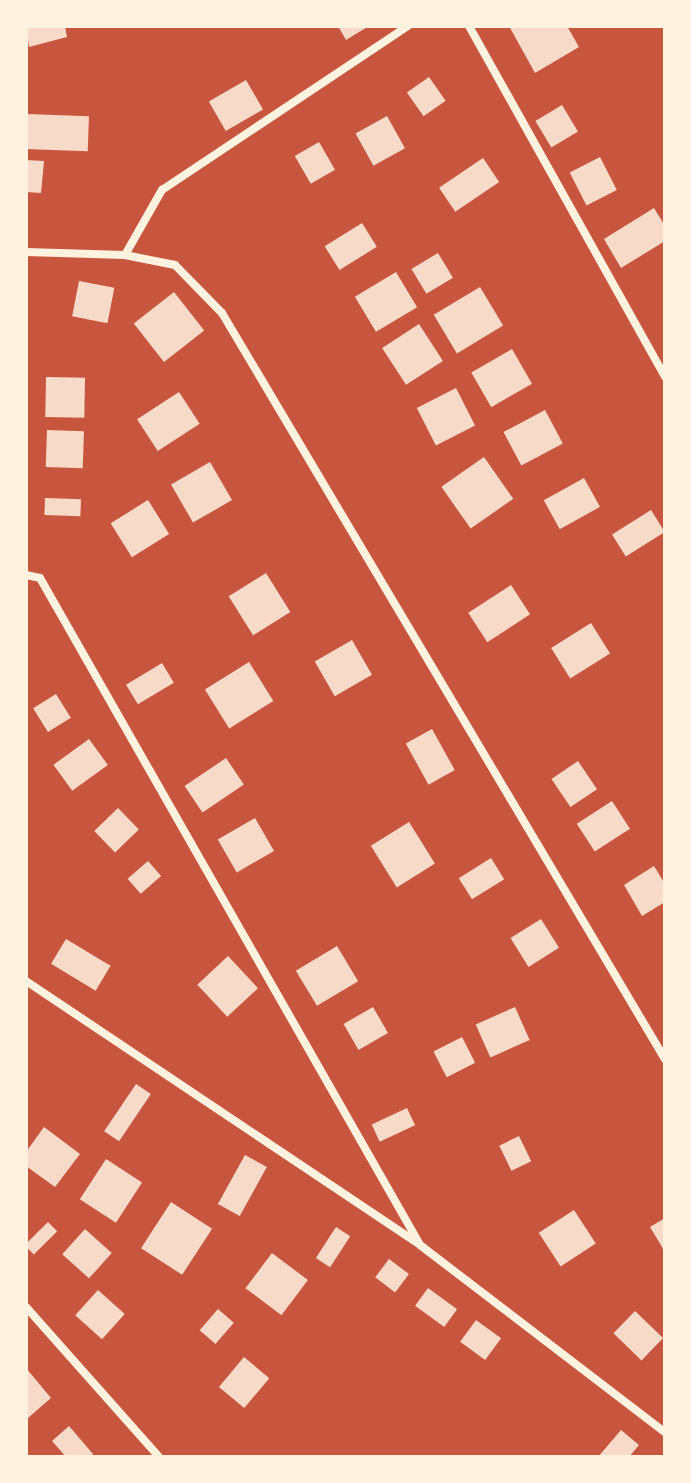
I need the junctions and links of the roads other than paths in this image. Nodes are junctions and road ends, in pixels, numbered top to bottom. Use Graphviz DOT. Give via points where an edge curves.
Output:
graph roads {
  1 [pos="408,26"];
  2 [pos="469,26"];
  3 [pos="26,252"];
  4 [pos="125,255"];
  5 [pos="665,377"];
  6 [pos="26,575"];
  7 [pos="26,981"];
  8 [pos="665,1059"];
  9 [pos="420,1245"];
  10 [pos="26,1307"];
  11 [pos="665,1432"];
  12 [pos="159,1457"];
  1 -- 4 [label="street" via="162,190"];
  2 -- 5 [label="street"];
  3 -- 4 [label="street"];
  4 -- 8 [label="street" via="175,265 222,313"];
  6 -- 9 [label="street" via="40,578"];
  7 -- 9 [label="street"];
  9 -- 11 [label="street"];
  10 -- 12 [label="street"];
}
